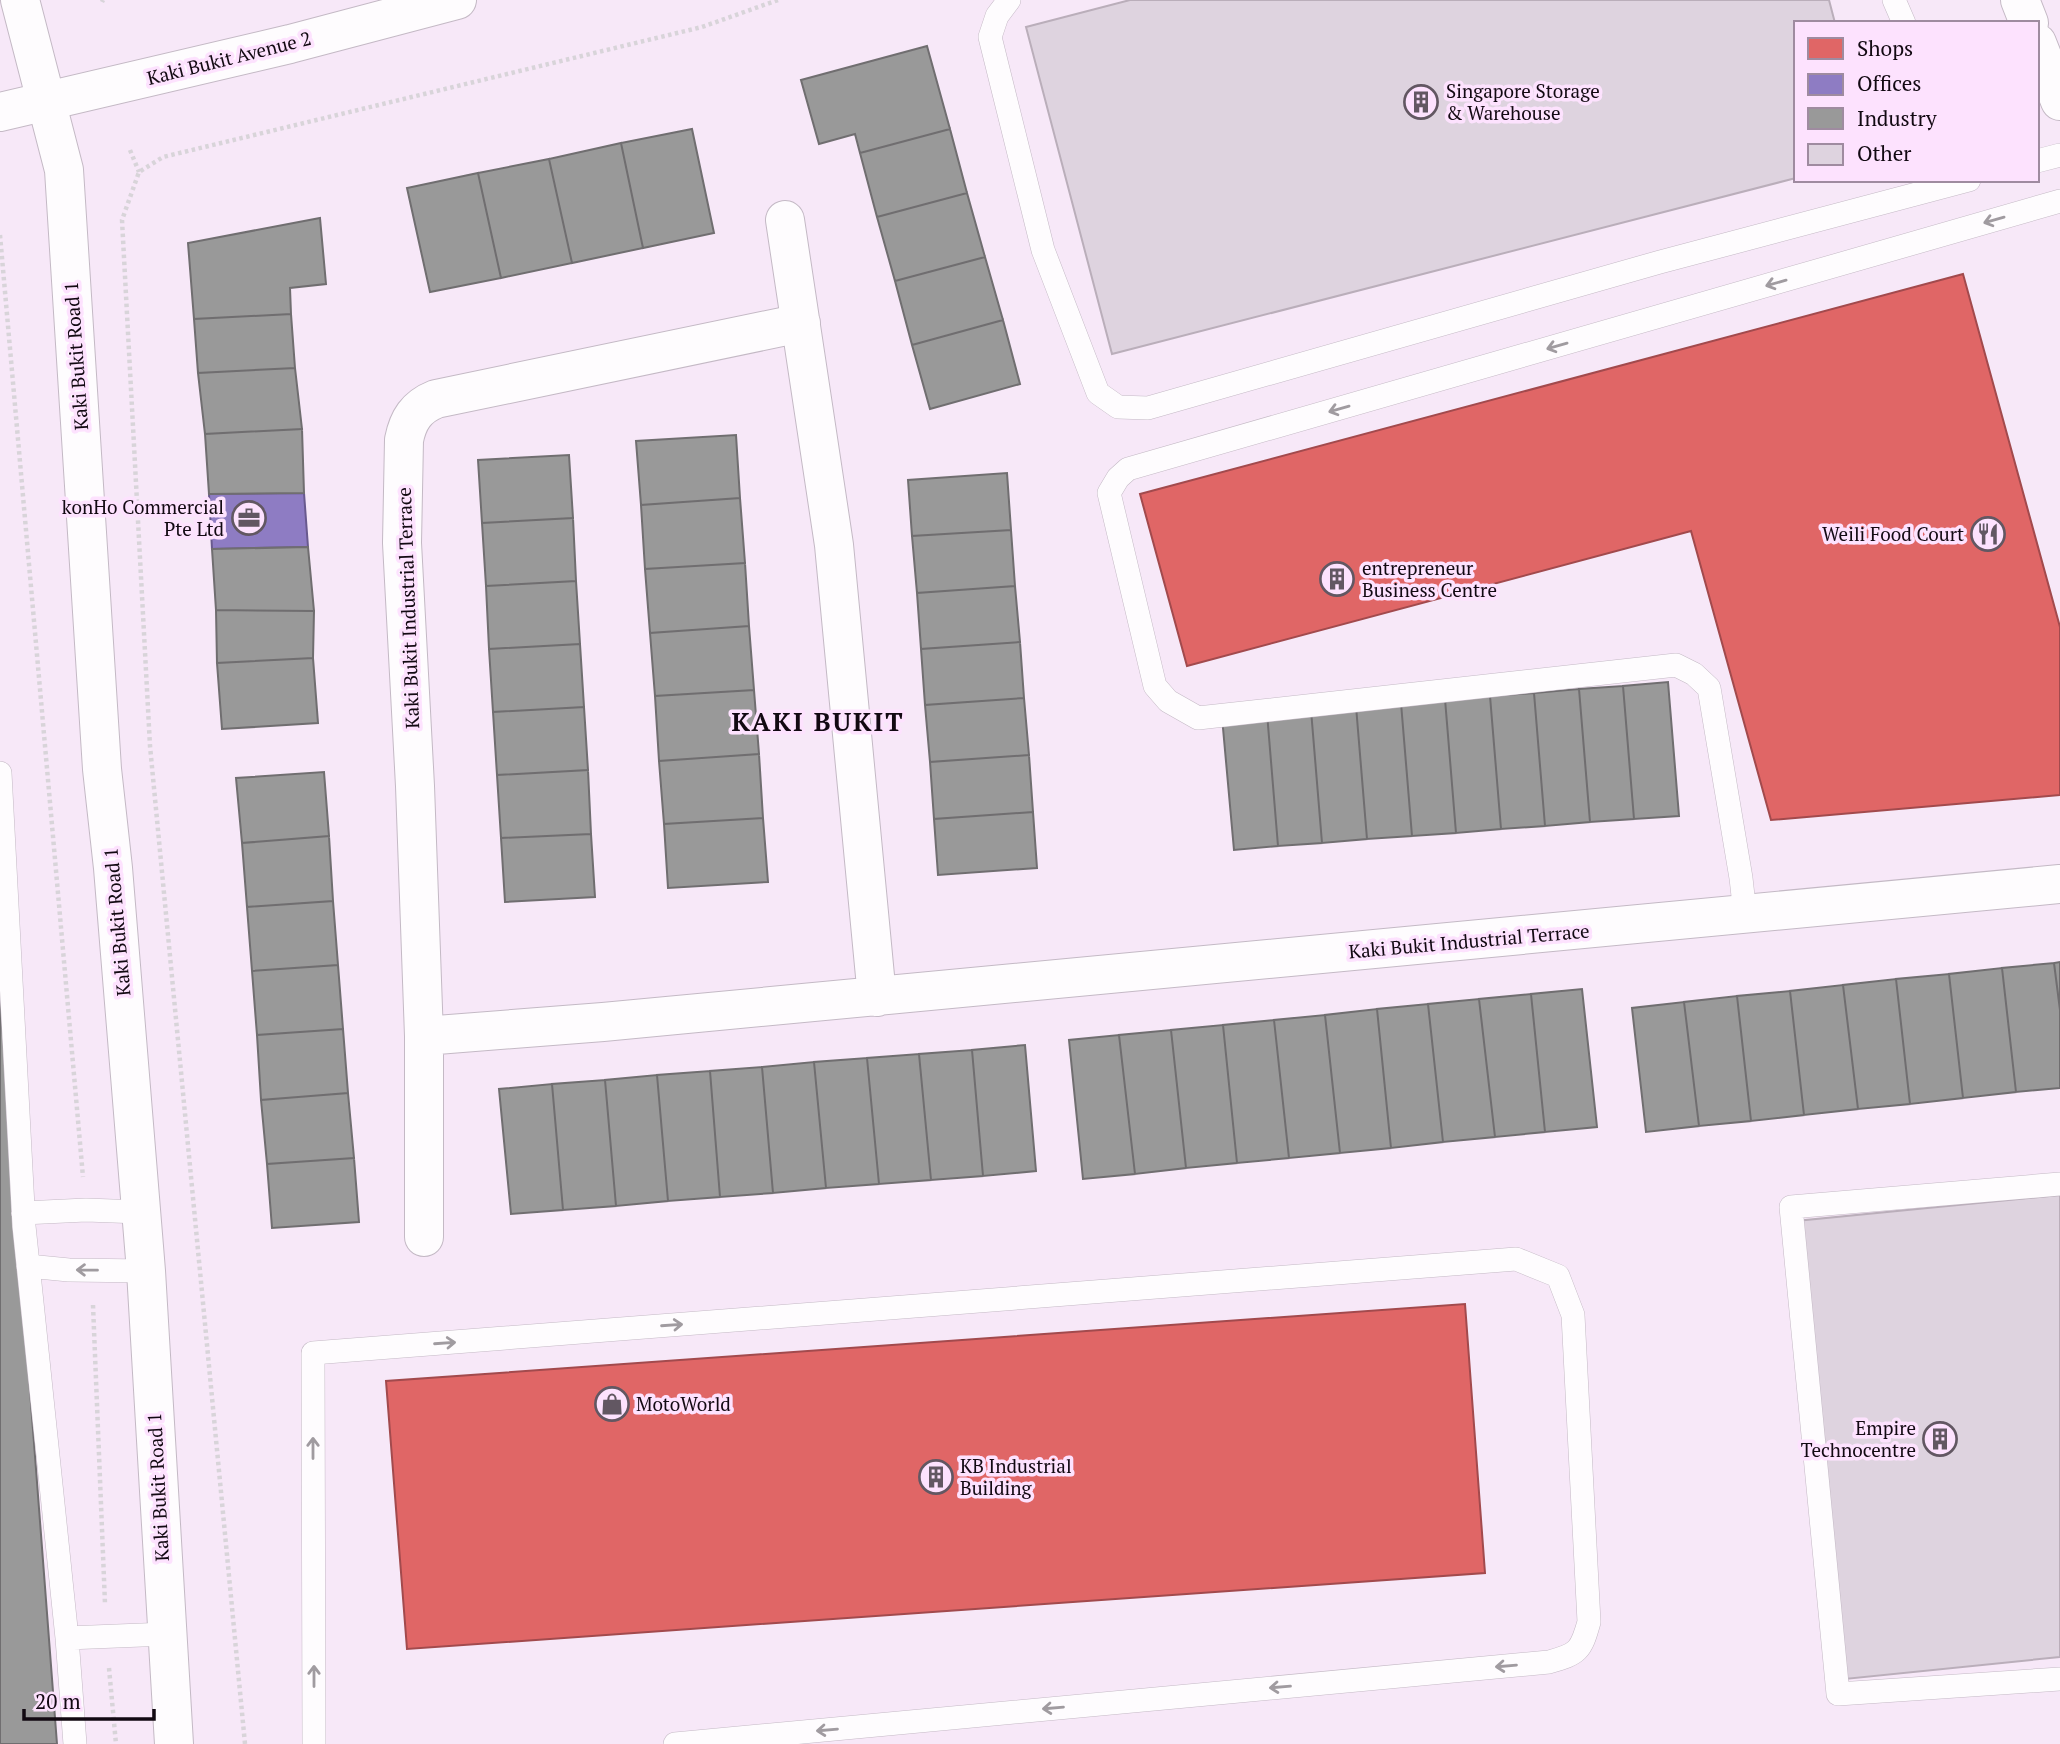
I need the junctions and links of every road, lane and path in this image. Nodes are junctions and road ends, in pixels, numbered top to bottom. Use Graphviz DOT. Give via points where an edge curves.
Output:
graph roads {
  1 [pos="20,0"];
  2 [pos="457,0"];
  3 [pos="778,0"];
  4 [pos="1009,0"];
  5 [pos="1894,0"];
  6 [pos="2020,0"];
  7 [pos="1903,21"];
  8 [pos="2028,21"];
  9 [pos="2039,48"];
  10 [pos="46,101"];
  11 [pos="2060,101"];
  12 [pos="0,112"];
  13 [pos="130,150"];
  14 [pos="2060,155"];
  15 [pos="2039,160"];
  16 [pos="139,172"];
  17 [pos="1961,182"];
  18 [pos="2060,201"];
  19 [pos="785,220"];
  20 [pos="0,235"];
  21 [pos="801,323"];
  22 [pos="0,773"];
  23 [pos="2060,884"];
  24 [pos="1745,914"];
  25 [pos="877,997"];
  26 [pos="424,1036"];
  27 [pos="2060,1184"];
  28 [pos="86,1210"];
  29 [pos="140,1212"];
  30 [pos="23,1213"];
  31 [pos="424,1237"];
  32 [pos="28,1266"];
  33 [pos="91,1271"];
  34 [pos="146,1271"];
  35 [pos="167,1634"];
  36 [pos="106,1637"];
  37 [pos="66,1638"];
  38 [pos="2060,1679"];
  39 [pos="75,1744"];
  40 [pos="116,1744"];
  41 [pos="174,1744"];
  42 [pos="245,1744"];
  43 [pos="314,1744"];
  44 [pos="675,1744"];
  1 -- 10 [label="street, Kaki Bukit Road 1"];
  2 -- 10 [label="street, Kaki Bukit Avenue 2"];
  3 -- 16 [label="path" via="702,27 163,157"];
  4 -- 17 [label="lane" via="990,37 1043,250 1098,393 1118,407 1148,408 1660,262"];
  5 -- 7 [label="lane"];
  6 -- 8 [label="street"];
  9 -- 11 [label="street"];
  10 -- 12 [label="street, Kaki Bukit Avenue 2"];
  10 -- 29 [label="street, Kaki Bukit Road 1" via="64,170 102,769"];
  13 -- 16 [label="path"];
  14 -- 15 [label="lane"];
  16 -- 42 [label="path" via="122,219 150,746"];
  18 -- 24 [label="lane, one-way" via="1128,469 1109,493 1155,686 1168,701 1198,718 1676,665 1694,674 1709,688"];
  19 -- 21 [label="street"];
  20 -- 28 [label="path"];
  21 -- 25 [label="street" via="834,545"];
  21 -- 26 [label="street, Kaki Bukit Industrial Terrace" via="436,399 423,405 407,426 401,543"];
  22 -- 30 [label="lane"];
  23 -- 24 [label="street, Kaki Bukit Industrial Terrace"];
  24 -- 25 [label="street, Kaki Bukit Industrial Terrace"];
  25 -- 26 [label="street, Kaki Bukit Industrial Terrace"];
  26 -- 31 [label="street, Kaki Bukit Industrial Terrace"];
  27 -- 38 [label="lane" via="1791,1207 1838,1694"];
  28 -- 29 [label="lane"];
  28 -- 30 [label="lane"];
  29 -- 34 [label="street, Kaki Bukit Road 1"];
  30 -- 32 [label="lane"];
  33 -- 32 [label="lane, one-way"];
  32 -- 37 [label="lane"];
  33 -- 34 [label="lane"];
  33 -- 36 [label="path"];
  34 -- 35 [label="street, Kaki Bukit Road 1"];
  35 -- 36 [label="lane"];
  35 -- 41 [label="street, Kaki Bukit Road 1"];
  36 -- 37 [label="lane"];
  36 -- 40 [label="path"];
  37 -- 39 [label="lane"];
  43 -- 44 [label="lane, one-way" via="313,1353 1516,1259 1558,1276 1573,1315 1589,1622 1574,1655 1549,1662"];
}
